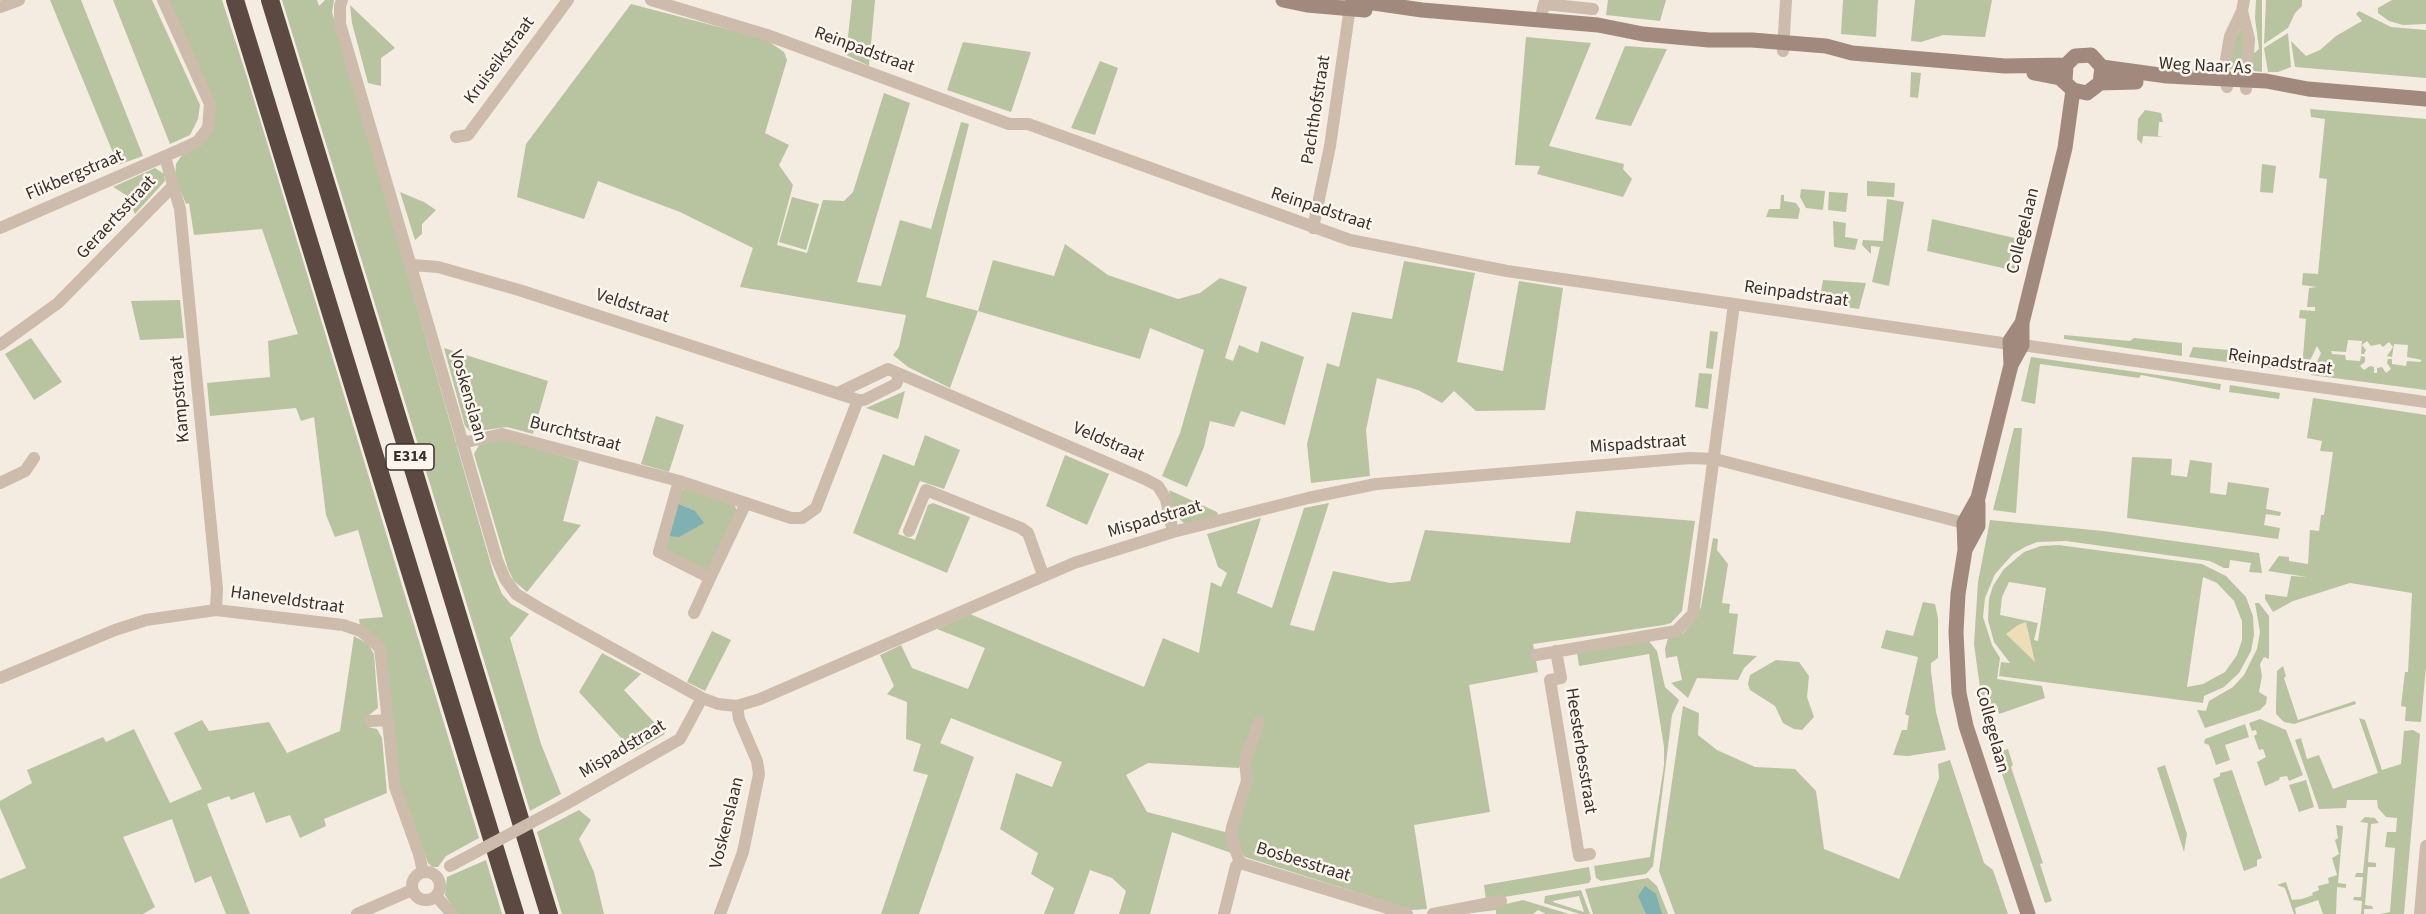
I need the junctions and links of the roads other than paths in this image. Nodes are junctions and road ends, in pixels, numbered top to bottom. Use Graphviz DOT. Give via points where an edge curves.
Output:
graph roads {
  1 [pos="19,0"];
  2 [pos="163,0"];
  3 [pos="235,0"];
  4 [pos="270,0"];
  5 [pos="342,0"];
  6 [pos="568,0"];
  7 [pos="651,0"];
  8 [pos="1283,0"];
  9 [pos="1786,0"];
  10 [pos="1347,3"];
  11 [pos="2243,6"];
  12 [pos="0,7"];
  13 [pos="1593,9"];
  14 [pos="1540,21"];
  15 [pos="1783,47"];
  16 [pos="2102,67"];
  17 [pos="2073,82"];
  18 [pos="2226,82"];
  19 [pos="2100,83"];
  20 [pos="2246,84"];
  21 [pos="2426,99"];
  22 [pos="456,137"];
  23 [pos="165,157"];
  24 [pos="172,187"];
  25 [pos="0,228"];
  26 [pos="1313,228"];
  27 [pos="412,265"];
  28 [pos="1734,304"];
  29 [pos="2014,344"];
  30 [pos="0,345"];
  31 [pos="900,374"];
  32 [pos="840,392"];
  33 [pos="858,400"];
  34 [pos="2426,402"];
  35 [pos="462,443"];
  36 [pos="34,458"];
  37 [pos="1715,459"];
  38 [pos="678,481"];
  39 [pos="0,483"];
  40 [pos="746,503"];
  41 [pos="1970,524"];
  42 [pos="909,531"];
  43 [pos="1173,532"];
  44 [pos="1043,575"];
  45 [pos="710,578"];
  46 [pos="216,610"];
  47 [pos="694,613"];
  48 [pos="1556,651"];
  49 [pos="1536,655"];
  50 [pos="0,678"];
  51 [pos="702,698"];
  52 [pos="737,706"];
  53 [pos="387,720"];
  54 [pos="370,721"];
  55 [pos="1259,722"];
  56 [pos="2426,846"];
  57 [pos="1590,854"];
  58 [pos="1240,863"];
  59 [pos="423,872"];
  60 [pos="437,877"];
  61 [pos="412,890"];
  62 [pos="436,896"];
  63 [pos="1501,901"];
  64 [pos="357,914"];
  65 [pos="452,914"];
  66 [pos="515,914"];
  67 [pos="549,914"];
  68 [pos="720,914"];
  69 [pos="1224,914"];
  70 [pos="1407,914"];
  71 [pos="1433,914"];
  72 [pos="2028,914"];
  73 [pos="2420,914"];
  1 -- 12 [label="street"];
  2 -- 23 [label="street, Geraertsstraat" via="210,104 208,128 198,141"];
  3 -- 66 [label="highway, E314"];
  4 -- 67 [label="highway, E314"];
  5 -- 27 [label="street, Voskenslaan" via="340,24"];
  6 -- 22 [label="street, Kruiseikstraat" via="468,135"];
  7 -- 26 [label="street, Reinpadstraat" via="767,35 1009,124 1028,124"];
  8 -- 10 [label="main road"];
  9 -- 15 [label="street"];
  10 -- 14 [label="main road"];
  10 -- 26 [label="street, Pachthofstraat" via="1330,146"];
  11 -- 18 [label="street" via="2230,36"];
  11 -- 20 [label="street" via="2249,39"];
  13 -- 14 [label="street" via="1544,4"];
  14 -- 15 [label="main road" via="1709,40 1733,47"];
  15 -- 17 [label="main road" via="1826,55 1852,52 2005,66"];
  16 -- 17 [label="main road, Weg Naar As" via="2091,56 2075,56"];
  16 -- 18 [label="main road, Weg Naar As"];
  16 -- 19 [label="main road"];
  17 -- 19 [label="main road"];
  17 -- 29 [label="main road, Collegelaan" via="2065,148"];
  18 -- 19 [label="main road, Weg Naar As"];
  18 -- 20 [label="main road, Weg Naar As"];
  20 -- 21 [label="main road, Weg Naar As"];
  23 -- 24 [label="street, Geraertsstraat"];
  23 -- 25 [label="street, Flikbergstraat"];
  24 -- 30 [label="street, Geraertsstraat" via="58,303"];
  24 -- 46 [label="street, Kampstraat" via="180,209"];
  26 -- 28 [label="street, Reinpadstraat" via="1453,262"];
  27 -- 32 [label="street, Veldstraat" via="438,267 499,284"];
  27 -- 35 [label="street, Voskenslaan"];
  28 -- 29 [label="street, Reinpadstraat"];
  28 -- 37 [label="street"];
  29 -- 34 [label="street, Reinpadstraat"];
  29 -- 41 [label="main road, Collegelaan"];
  31 -- 32 [label="street, Veldstraat" via="888,369"];
  31 -- 33 [label="street" via="896,384"];
  31 -- 43 [label="street, Veldstraat" via="1158,486 1166,499"];
  32 -- 33 [label="street, Veldstraat"];
  33 -- 40 [label="street, Burchtstraat" via="816,508 810,514 791,518"];
  35 -- 38 [label="street, Burchtstraat" via="502,434"];
  35 -- 51 [label="street, Voskenslaan" via="497,560 516,594"];
  36 -- 39 [label="street" via="25,471"];
  37 -- 41 [label="street, Mispadstraat"];
  37 -- 43 [label="street, Mispadstraat" via="1376,484"];
  37 -- 48 [label="street" via="1693,614 1684,625 1657,635"];
  38 -- 40 [label="street, Burchtstraat"];
  38 -- 45 [label="street" via="659,552"];
  40 -- 45 [label="street"];
  41 -- 72 [label="main road, Collegelaan" via="1956,621 1959,693 1975,755"];
  42 -- 44 [label="street" via="926,490 1028,533"];
  43 -- 44 [label="street, Mispadstraat"];
  44 -- 52 [label="street, Mispadstraat"];
  45 -- 47 [label="street"];
  46 -- 50 [label="street, Haneveldstraat" via="146,620"];
  46 -- 53 [label="street, Haneveldstraat" via="288,617 362,631 380,648"];
  48 -- 49 [label="street"];
  48 -- 57 [label="street, Heesterbesstraat" via="1561,678 1550,680 1579,856"];
  51 -- 52 [label="street, Mispadstraat"];
  51 -- 60 [label="street, Mispadstraat, bridge" via="680,739 450,866"];
  52 -- 68 [label="street, Voskenslaan" via="759,774 743,852"];
  53 -- 54 [label="street"];
  53 -- 59 [label="street, Haneveldstraat" via="395,787"];
  55 -- 58 [label="street" via="1245,760 1247,781 1231,836"];
  56 -- 73 [label="street"];
  58 -- 69 [label="street, Bosbesstraat"];
  58 -- 70 [label="street, Bosbesstraat"];
  59 -- 60 [label="street"];
  59 -- 61 [label="street" via="412,881"];
  60 -- 62 [label="street" via="440,887"];
  61 -- 62 [label="street" via="420,900"];
  61 -- 64 [label="street"];
  62 -- 65 [label="street"];
  63 -- 71 [label="street"];
}
